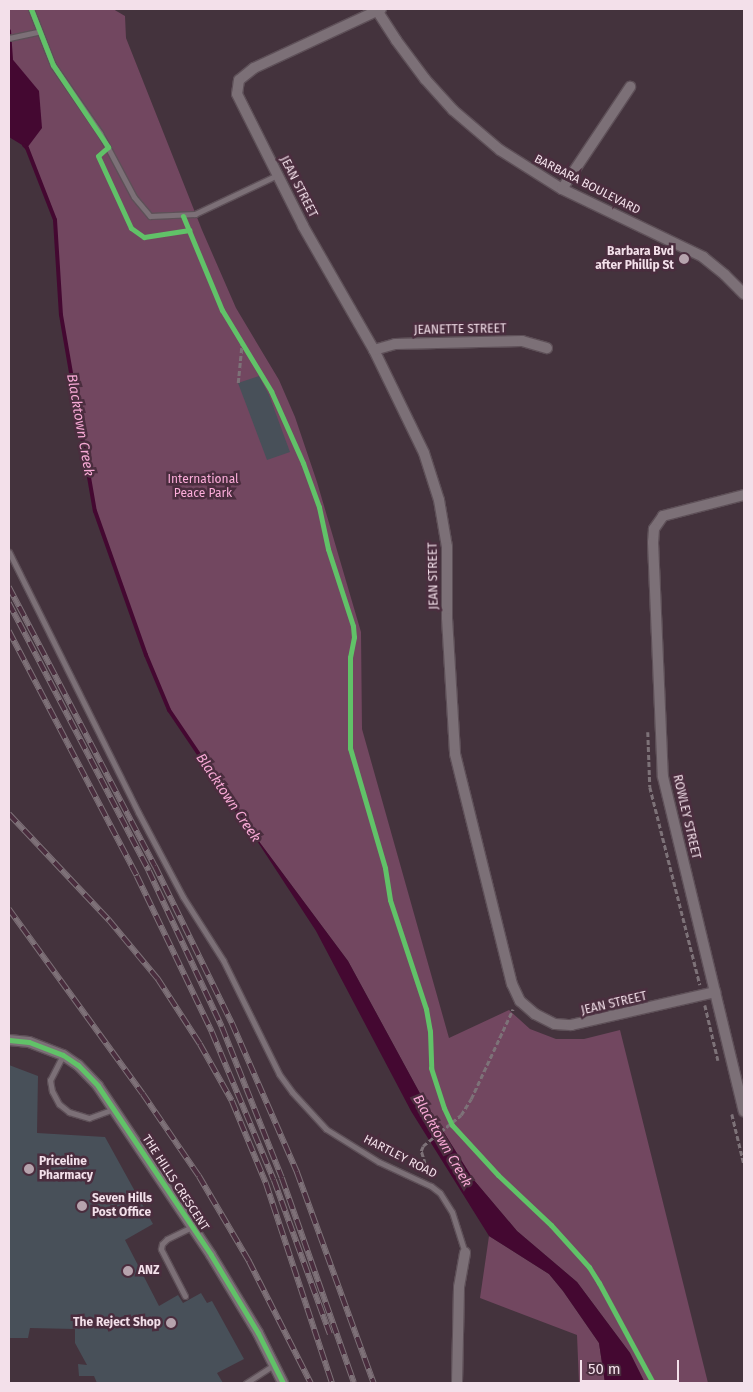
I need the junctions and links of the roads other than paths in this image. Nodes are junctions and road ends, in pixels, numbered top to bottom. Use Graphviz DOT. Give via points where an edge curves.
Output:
graph roads {
  1 [pos="31,9"];
  2 [pos="378,10"];
  3 [pos="38,32"];
  4 [pos="9,38"];
  5 [pos="630,87"];
  6 [pos="277,175"];
  7 [pos="562,189"];
  8 [pos="744,294"];
  9 [pos="546,348"];
  10 [pos="374,350"];
  11 [pos="744,495"];
  12 [pos="9,552"];
  13 [pos="715,992"];
  14 [pos="9,1040"];
  15 [pos="63,1055"];
  16 [pos="114,1109"];
  17 [pos="744,1111"];
  18 [pos="193,1226"];
  19 [pos="464,1253"];
  20 [pos="185,1296"];
  21 [pos="274,1365"];
  22 [pos="246,1383"];
  23 [pos="283,1383"];
  24 [pos="457,1383"];
  1 -- 3 [label="lane"];
  2 -- 6 [label="street, JEAN STREET" via="254,68 240,80 237,94"];
  2 -- 7 [label="street, BARBARA BOULEVARD" via="416,68 453,110 500,150"];
  3 -- 4 [label="lane"];
  3 -- 6 [label="lane" via="53,65 96,126 134,197 150,216 195,214"];
  5 -- 7 [label="street"];
  6 -- 10 [label="street, JEAN STREET"];
  7 -- 8 [label="street, BARBARA BOULEVARD" via="703,257"];
  9 -- 10 [label="street, JEANETTE STREET" via="522,341 396,344"];
  10 -- 13 [label="street, JEAN STREET" via="424,453 439,500 447,547 447,618 456,754 512,984 520,1001 546,1020 571,1026"];
  11 -- 13 [label="street, ROWLEY STREET" via="663,516 654,529 653,542 663,777"];
  12 -- 19 [label="lane, HARTLEY ROAD" via="138,812 183,897 223,960 271,1059 292,1092 326,1129 339,1138 440,1193 452,1212"];
  13 -- 17 [label="street, ROWLEY STREET"];
  14 -- 15 [label="street, THE HILLS CRESCENT" via="29,1042"];
  15 -- 16 [label="street, THE HILLS CRESCENT" via="89,1075"];
  15 -- 16 [label="lane" via="50,1080 59,1104 74,1115 89,1118"];
  16 -- 18 [label="street, THE HILLS CRESCENT"];
  18 -- 20 [label="lane" via="167,1239 161,1250"];
  18 -- 21 [label="street, THE HILLS CRESCENT"];
  19 -- 24 [label="street, HARTLEY ROAD" via="459,1287"];
  21 -- 22 [label="lane"];
  21 -- 23 [label="street, THE HILLS CRESCENT"];
}
